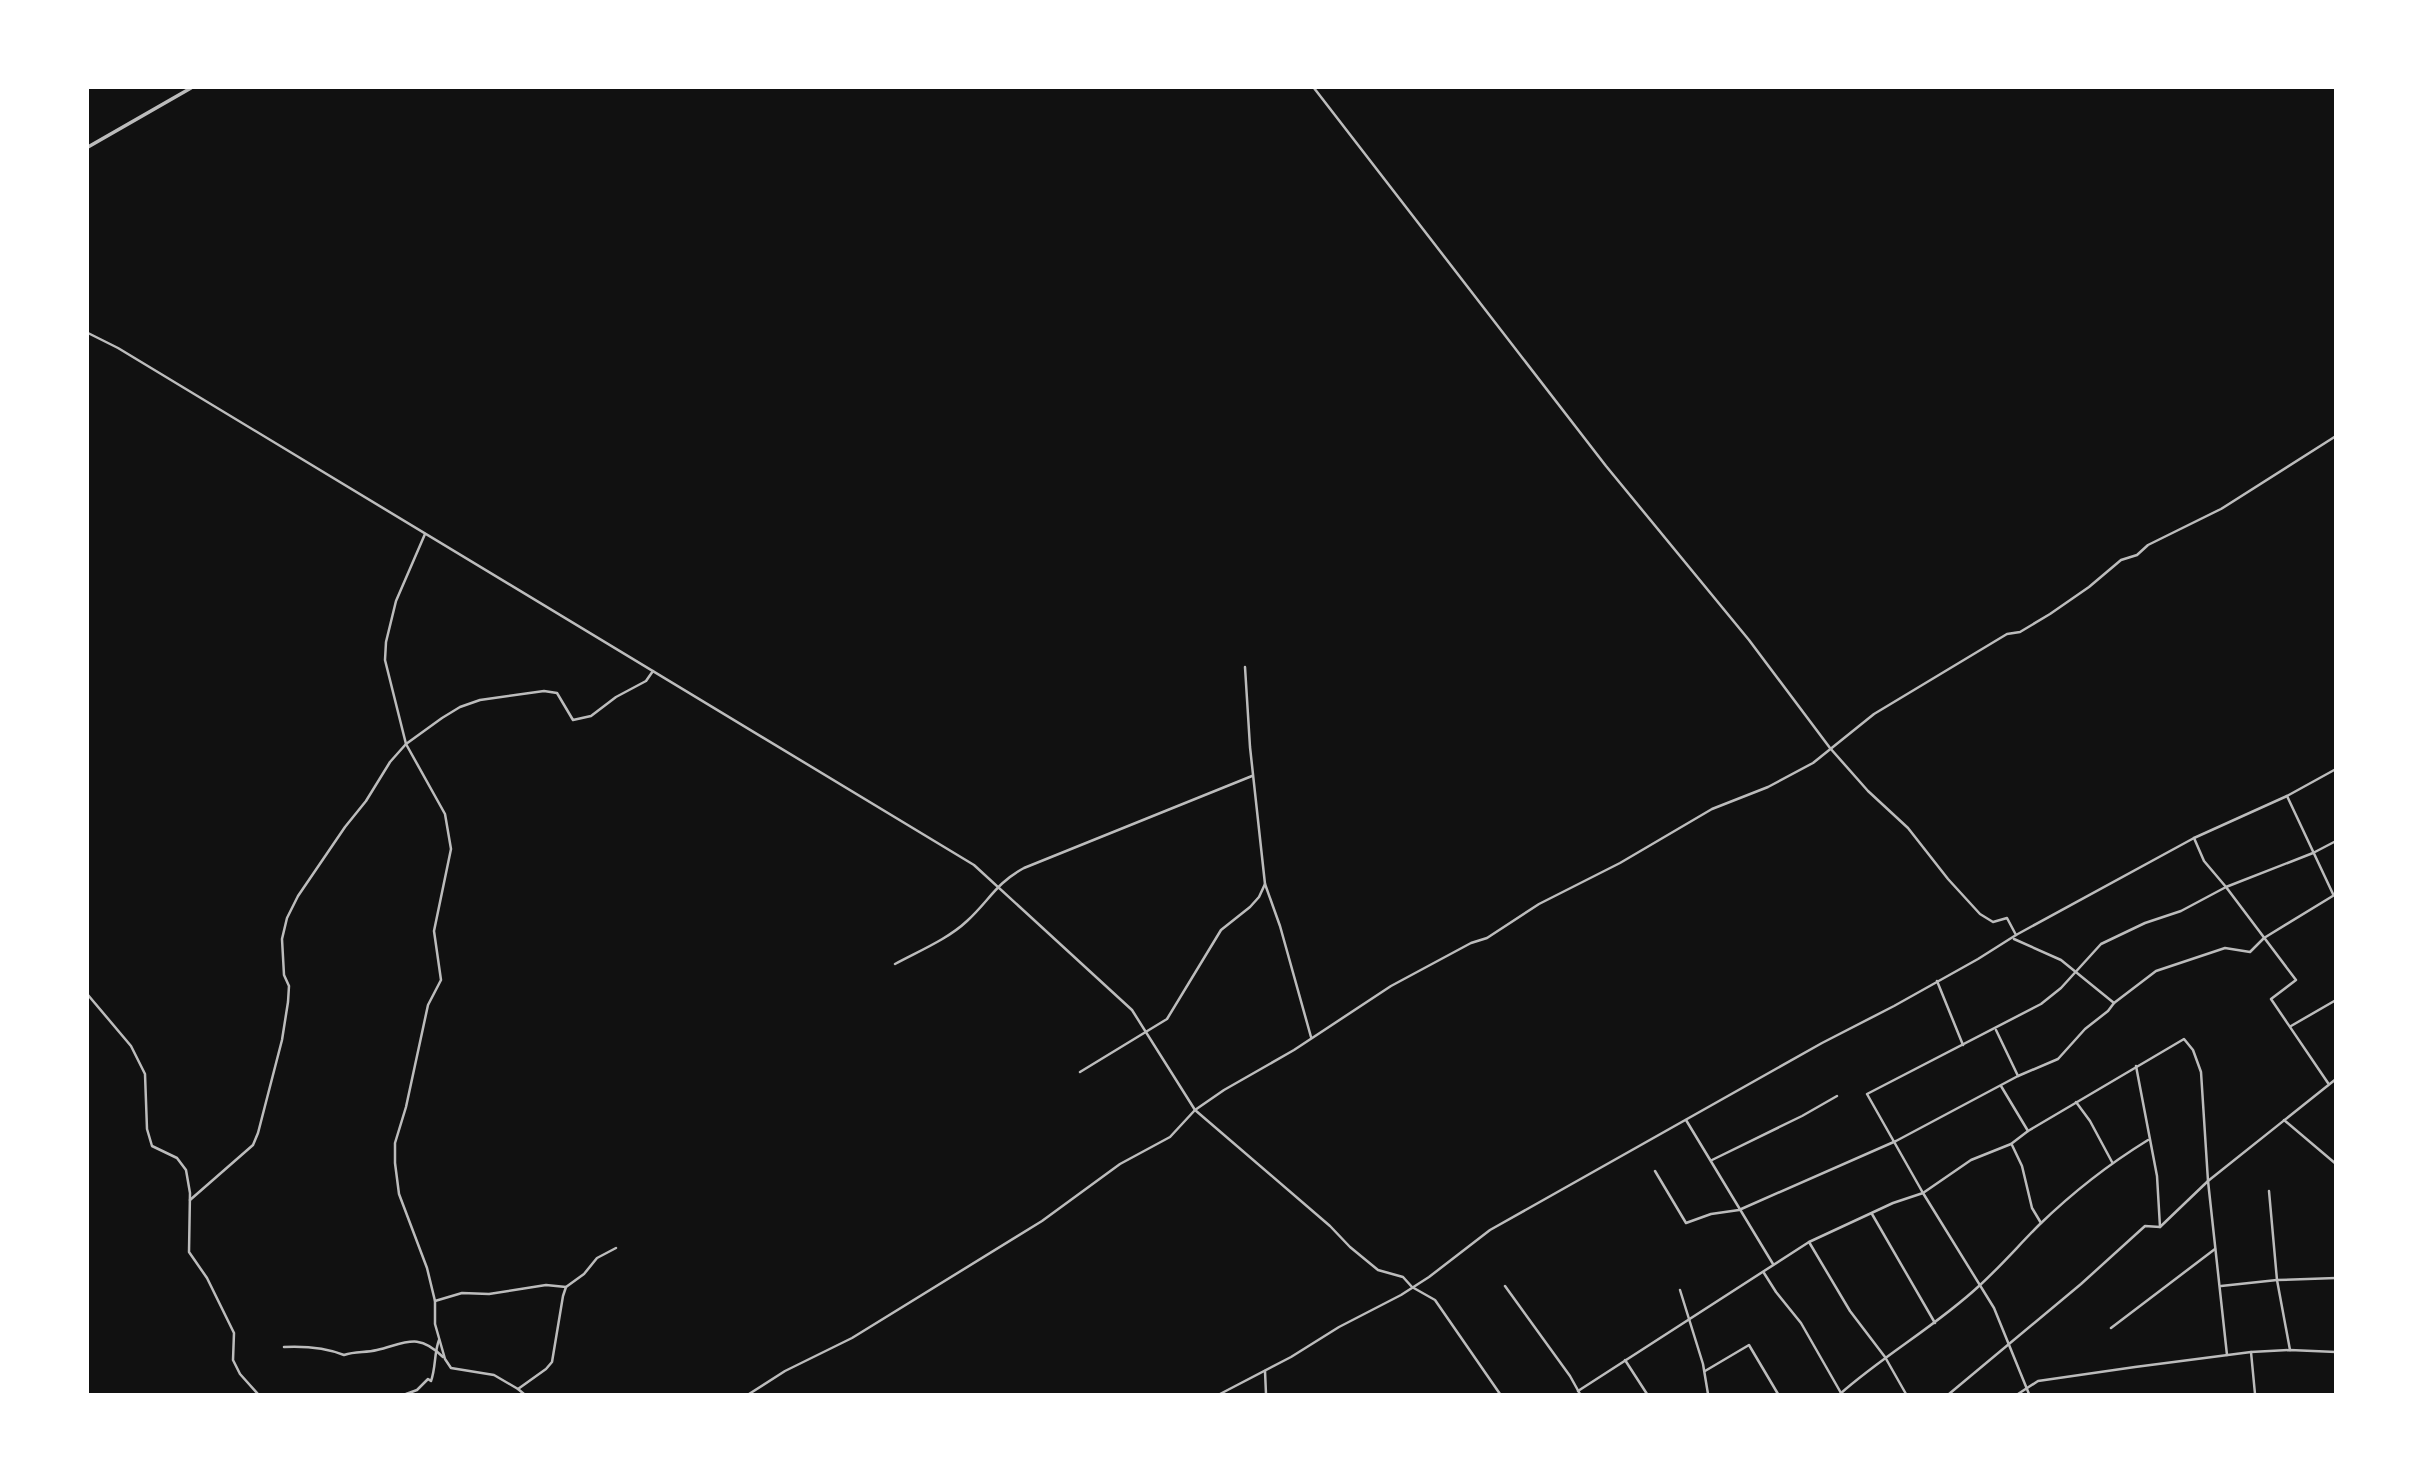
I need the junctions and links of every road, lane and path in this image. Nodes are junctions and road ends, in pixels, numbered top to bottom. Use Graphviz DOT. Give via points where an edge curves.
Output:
graph roads {
  1 [pos="191,88"];
  2 [pos="1314,88"];
  3 [pos="88,147"];
  4 [pos="88,333"];
  5 [pos="2336,436"];
  6 [pos="425,534"];
  7 [pos="1245,667"];
  8 [pos="653,671"];
  9 [pos="406,744"];
  10 [pos="1830,748"];
  11 [pos="2336,769"];
  12 [pos="1252,776"];
  13 [pos="2287,796"];
  14 [pos="2194,838"];
  15 [pos="2336,841"];
  16 [pos="2313,853"];
  17 [pos="1265,884"];
  18 [pos="997,886"];
  19 [pos="2226,887"];
  20 [pos="2335,895"];
  21 [pos="2015,936"];
  22 [pos="2264,937"];
  23 [pos="895,964"];
  24 [pos="2074,971"];
  25 [pos="1937,981"];
  26 [pos="88,995"];
  27 [pos="2336,1000"];
  28 [pos="2114,1003"];
  29 [pos="2291,1026"];
  30 [pos="1996,1030"];
  31 [pos="1146,1032"];
  32 [pos="1311,1037"];
  33 [pos="1963,1045"];
  34 [pos="2136,1066"];
  35 [pos="1080,1072"];
  36 [pos="2018,1076"];
  37 [pos="2336,1079"];
  38 [pos="2328,1084"];
  39 [pos="2001,1085"];
  40 [pos="1838,1096"];
  41 [pos="2076,1102"];
  42 [pos="1195,1110"];
  43 [pos="1686,1120"];
  44 [pos="2284,1120"];
  45 [pos="2028,1131"];
  46 [pos="2148,1140"];
  47 [pos="1896,1141"];
  48 [pos="2011,1144"];
  49 [pos="1712,1160"];
  50 [pos="2112,1162"];
  51 [pos="2336,1164"];
  52 [pos="1655,1171"];
  53 [pos="2208,1181"];
  54 [pos="2269,1191"];
  55 [pos="1923,1194"];
  56 [pos="190,1200"];
  57 [pos="1739,1210"];
  58 [pos="1872,1214"];
  59 [pos="2041,1223"];
  60 [pos="2160,1227"];
  61 [pos="1808,1242"];
  62 [pos="615,1248"];
  63 [pos="2215,1249"];
  64 [pos="1773,1265"];
  65 [pos="1763,1272"];
  66 [pos="2336,1278"];
  67 [pos="2277,1280"];
  68 [pos="1505,1286"];
  69 [pos="1980,1286"];
  70 [pos="2221,1286"];
  71 [pos="566,1287"];
  72 [pos="1412,1287"];
  73 [pos="1680,1290"];
  74 [pos="435,1301"];
  75 [pos="1688,1319"];
  76 [pos="1935,1322"];
  77 [pos="2111,1328"];
  78 [pos="439,1340"];
  79 [pos="2010,1343"];
  80 [pos="284,1347"];
  81 [pos="435,1349"];
  82 [pos="2290,1350"];
  83 [pos="2251,1352"];
  84 [pos="2336,1352"];
  85 [pos="2227,1355"];
  86 [pos="1885,1357"];
  87 [pos="445,1359"];
  88 [pos="1625,1360"];
  89 [pos="1265,1371"];
  90 [pos="1704,1371"];
  91 [pos="2027,1387"];
  92 [pos="518,1390"];
  93 [pos="1579,1393"];
  94 [pos="1841,1394"];
  95 [pos="258,1395"];
  96 [pos="406,1395"];
  97 [pos="524,1395"];
  98 [pos="749,1395"];
  99 [pos="1220,1395"];
  100 [pos="1266,1395"];
  101 [pos="1500,1395"];
  102 [pos="1647,1395"];
  103 [pos="1708,1395"];
  104 [pos="1779,1395"];
  105 [pos="1906,1395"];
  106 [pos="1949,1395"];
  107 [pos="2018,1395"];
  108 [pos="2029,1395"];
  109 [pos="2255,1395"];
  1 -- 3 [label="street"];
  2 -- 10 [label="street"];
  4 -- 6 [label="street"];
  5 -- 10 [label="street" via="2221,509 2121,560 2050,614 2020,632 2007,634 1874,714"];
  6 -- 8 [label="street"];
  6 -- 9 [label="street" via="396,601 386,642 385,660"];
  7 -- 12 [label="street"];
  8 -- 9 [label="street" via="646,681 591,716 573,720 557,694 544,691 480,700 460,707"];
  8 -- 18 [label="street" via="974,865"];
  9 -- 56 [label="street" via="287,918 282,939 289,986 286,1015 253,1146"];
  9 -- 74 [label="street" via="445,814 451,849 434,931 441,980 428,1005 395,1143 399,1194 424,1257"];
  10 -- 21 [label="street" via="1908,828 1980,914 1993,922 2007,918"];
  10 -- 32 [label="street" via="1813,763 1712,809 1391,986"];
  11 -- 13 [label="street"];
  12 -- 17 [label="street"];
  12 -- 18 [label="street" via="1024,868"];
  13 -- 14 [label="street"];
  13 -- 16 [label="street"];
  14 -- 19 [label="street" via="2204,861"];
  14 -- 21 [label="street"];
  15 -- 16 [label="street"];
  16 -- 19 [label="street"];
  16 -- 20 [label="street"];
  17 -- 31 [label="street" via="1250,907 1221,930 1167,1019"];
  17 -- 32 [label="street"];
  18 -- 23 [label="street" via="967,921"];
  18 -- 31 [label="street" via="1132,1010"];
  19 -- 22 [label="street"];
  19 -- 24 [label="street" via="2101,944"];
  20 -- 22 [label="street"];
  21 -- 24 [label="street"];
  21 -- 25 [label="street"];
  22 -- 28 [label="street" via="2250,952 2225,948 2156,971"];
  22 -- 29 [label="street" via="2296,980 2272,999"];
  24 -- 28 [label="street"];
  24 -- 30 [label="street" via="2041,1004"];
  25 -- 33 [label="street"];
  25 -- 43 [label="street"];
  26 -- 56 [label="street" via="131,1046 145,1074 152,1146 177,1158 186,1170"];
  27 -- 29 [label="street"];
  28 -- 36 [label="street" via="2058,1059"];
  29 -- 38 [label="street"];
  30 -- 33 [label="street"];
  30 -- 36 [label="street"];
  31 -- 35 [label="street"];
  31 -- 42 [label="street"];
  32 -- 42 [label="street"];
  33 -- 47 [label="street" via="1867,1094"];
  34 -- 41 [label="street"];
  34 -- 46 [label="street"];
  34 -- 53 [label="street" via="2184,1039 2193,1050 2201,1072"];
  36 -- 39 [label="street"];
  37 -- 38 [label="street"];
  38 -- 44 [label="street"];
  39 -- 45 [label="street"];
  39 -- 47 [label="street"];
  40 -- 49 [label="street"];
  41 -- 45 [label="street"];
  41 -- 50 [label="street"];
  42 -- 72 [label="street" via="1378,1270 1403,1277"];
  42 -- 98 [label="street" via="1170,1137 1119,1164 1060,1209 852,1338 785,1371"];
  43 -- 49 [label="street"];
  43 -- 72 [label="street" via="1490,1230"];
  44 -- 51 [label="street"];
  44 -- 53 [label="street"];
  45 -- 48 [label="street"];
  46 -- 50 [label="street"];
  46 -- 60 [label="street" via="2157,1176"];
  47 -- 55 [label="street"];
  47 -- 57 [label="street"];
  48 -- 55 [label="street" via="1971,1160"];
  48 -- 59 [label="street"];
  49 -- 57 [label="street"];
  50 -- 59 [label="street"];
  52 -- 57 [label="street" via="1686,1223"];
  53 -- 60 [label="street"];
  53 -- 63 [label="street"];
  54 -- 67 [label="street"];
  55 -- 58 [label="street"];
  55 -- 69 [label="street"];
  56 -- 95 [label="street" via="189,1252 234,1333 233,1360"];
  57 -- 64 [label="street"];
  58 -- 61 [label="street"];
  58 -- 76 [label="street"];
  59 -- 69 [label="street"];
  60 -- 79 [label="street" via="2144,1226"];
  61 -- 64 [label="street"];
  61 -- 86 [label="street"];
  62 -- 71 [label="street"];
  63 -- 70 [label="street"];
  63 -- 77 [label="street"];
  64 -- 65 [label="street"];
  65 -- 75 [label="street"];
  65 -- 94 [label="street" via="1801,1323"];
  66 -- 67 [label="street"];
  67 -- 70 [label="street"];
  67 -- 82 [label="street"];
  68 -- 93 [label="street"];
  69 -- 76 [label="street"];
  69 -- 79 [label="street"];
  70 -- 85 [label="street"];
  71 -- 74 [label="street" via="462,1293"];
  71 -- 92 [label="street" via="552,1362"];
  72 -- 89 [label="street"];
  72 -- 101 [label="street" via="1435,1300"];
  73 -- 75 [label="street"];
  74 -- 78 [label="street"];
  75 -- 88 [label="street"];
  75 -- 90 [label="street"];
  76 -- 86 [label="street"];
  78 -- 81 [label="street"];
  78 -- 87 [label="street"];
  79 -- 91 [label="street"];
  79 -- 106 [label="street"];
  80 -- 81 [label="street" via="329,1349 344,1355 421,1341"];
  81 -- 87 [label="street"];
  81 -- 96 [label="street" via="432,1381 428,1379"];
  82 -- 83 [label="street"];
  82 -- 84 [label="street"];
  83 -- 85 [label="street"];
  83 -- 109 [label="street"];
  85 -- 91 [label="street" via="2038,1381"];
  86 -- 94 [label="street"];
  86 -- 105 [label="street"];
  87 -- 92 [label="street" via="451,1368 494,1375"];
  88 -- 93 [label="street"];
  88 -- 102 [label="street"];
  89 -- 99 [label="street"];
  89 -- 100 [label="street"];
  90 -- 103 [label="street"];
  90 -- 104 [label="street" via="1749,1345"];
  91 -- 107 [label="street"];
  91 -- 108 [label="street"];
  92 -- 97 [label="street"];
}
